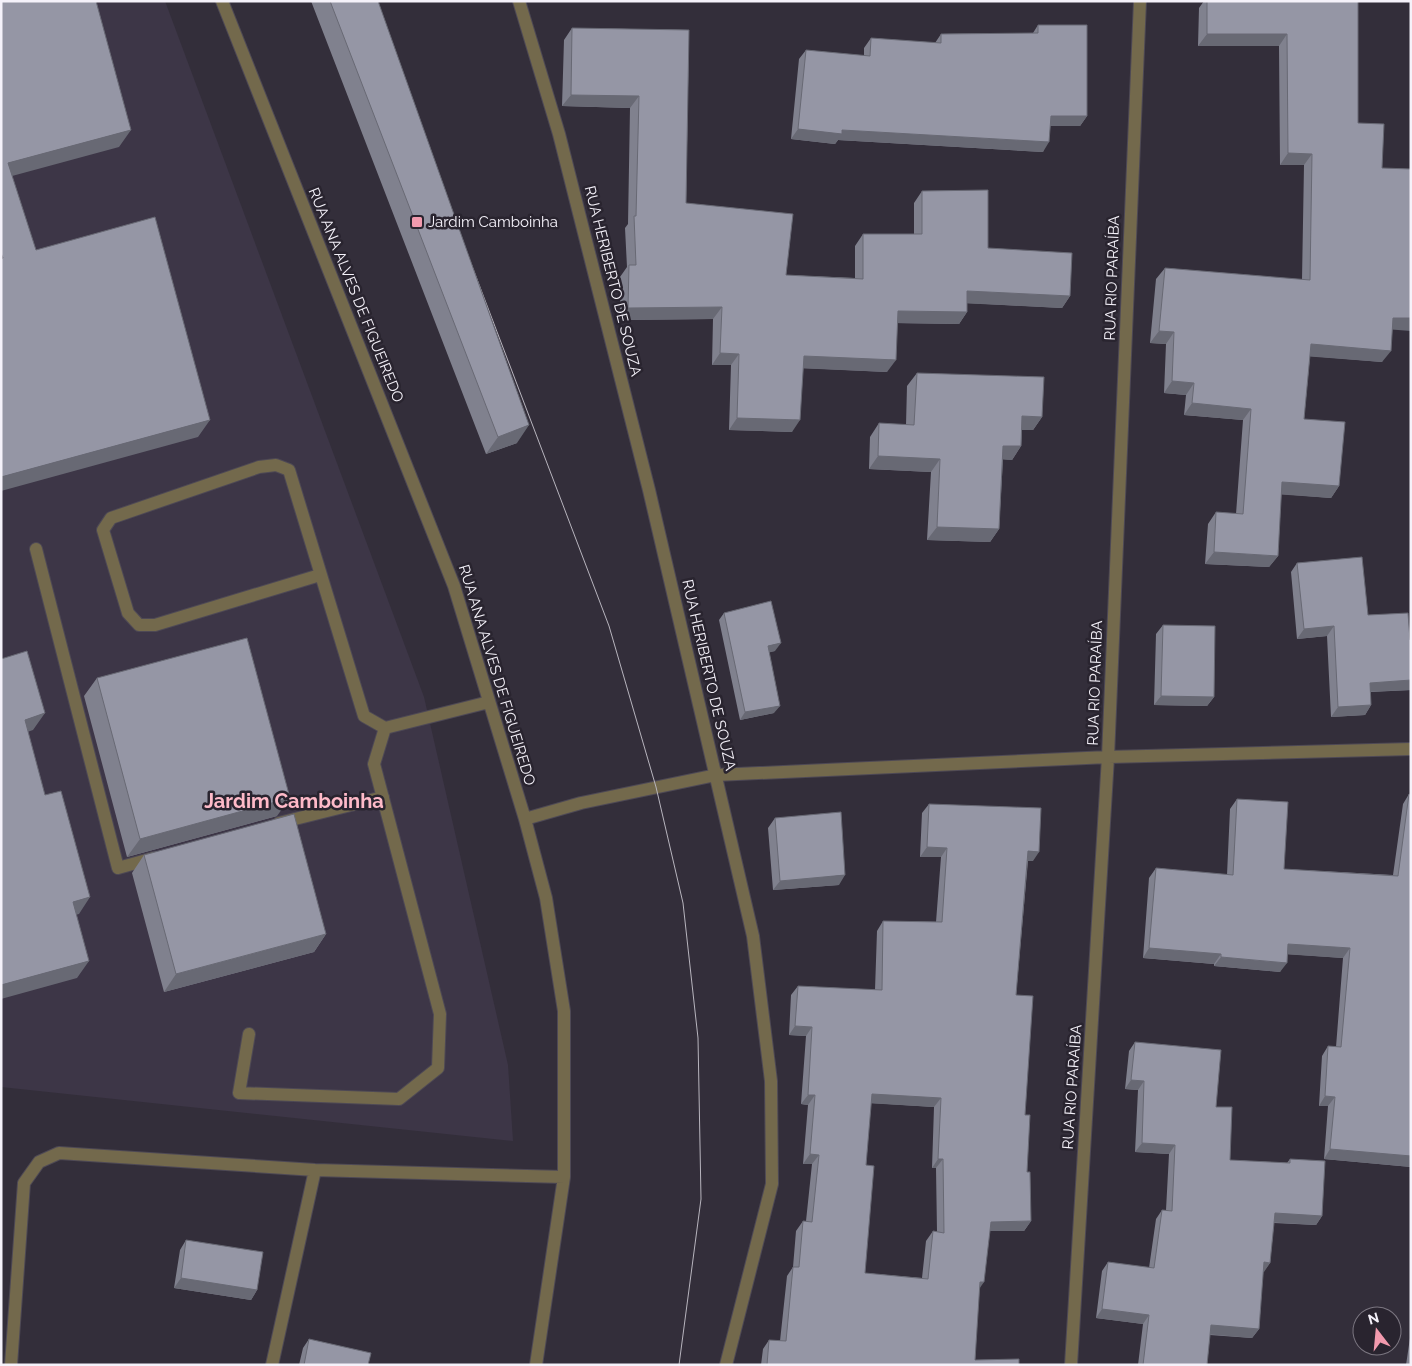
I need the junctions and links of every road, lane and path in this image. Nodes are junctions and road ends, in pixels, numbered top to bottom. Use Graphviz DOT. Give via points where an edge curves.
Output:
graph roads {
  1 [pos="222,1"];
  2 [pos="519,1"];
  3 [pos="1140,1"];
  4 [pos="36,549"];
  5 [pos="320,575"];
  6 [pos="489,702"];
  7 [pos="384,728"];
  8 [pos="1411,749"];
  9 [pos="1108,757"];
  10 [pos="716,775"];
  11 [pos="383,797"];
  12 [pos="525,819"];
  13 [pos="269,826"];
  14 [pos="165,855"];
  15 [pos="249,1034"];
  16 [pos="315,1170"];
  17 [pos="564,1177"];
  18 [pos="11,1365"];
  19 [pos="272,1365"];
  20 [pos="536,1365"];
  21 [pos="726,1365"];
  22 [pos="1071,1365"];
  1 -- 6 [label="street, RUA ANA ALVES DE FIGUEIREDO" via="454,586"];
  2 -- 10 [label="street, RUA HERIBERTO DE SOUZA" via="562,144"];
  3 -- 9 [label="street, RUA RIO PARAÍBA"];
  4 -- 14 [label="street" via="118,868"];
  5 -- 5 [label="street" via="289,470 276,465 111,518 103,530 128,613 139,625 155,624"];
  5 -- 7 [label="street" via="364,716"];
  6 -- 7 [label="street"];
  6 -- 12 [label="street, RUA ANA ALVES DE FIGUEIREDO"];
  7 -- 11 [label="street" via="374,764"];
  8 -- 9 [label="street"];
  9 -- 10 [label="street"];
  9 -- 22 [label="street, RUA RIO PARAÍBA"];
  10 -- 12 [label="street" via="581,803"];
  10 -- 21 [label="street, RUA HERIBERTO DE SOUZA" via="753,936 771,1081 772,1184"];
  11 -- 13 [label="street"];
  11 -- 15 [label="street" via="440,1014 438,1068 399,1099 239,1093"];
  12 -- 17 [label="street, RUA ANA ALVES DE FIGUEIREDO" via="546,898 564,1011"];
  16 -- 17 [label="street"];
  16 -- 18 [label="street" via="59,1153 39,1162 24,1184"];
  16 -- 19 [label="street"];
  17 -- 20 [label="street, RUA ANA ALVES DE FIGUEIREDO"];
}
